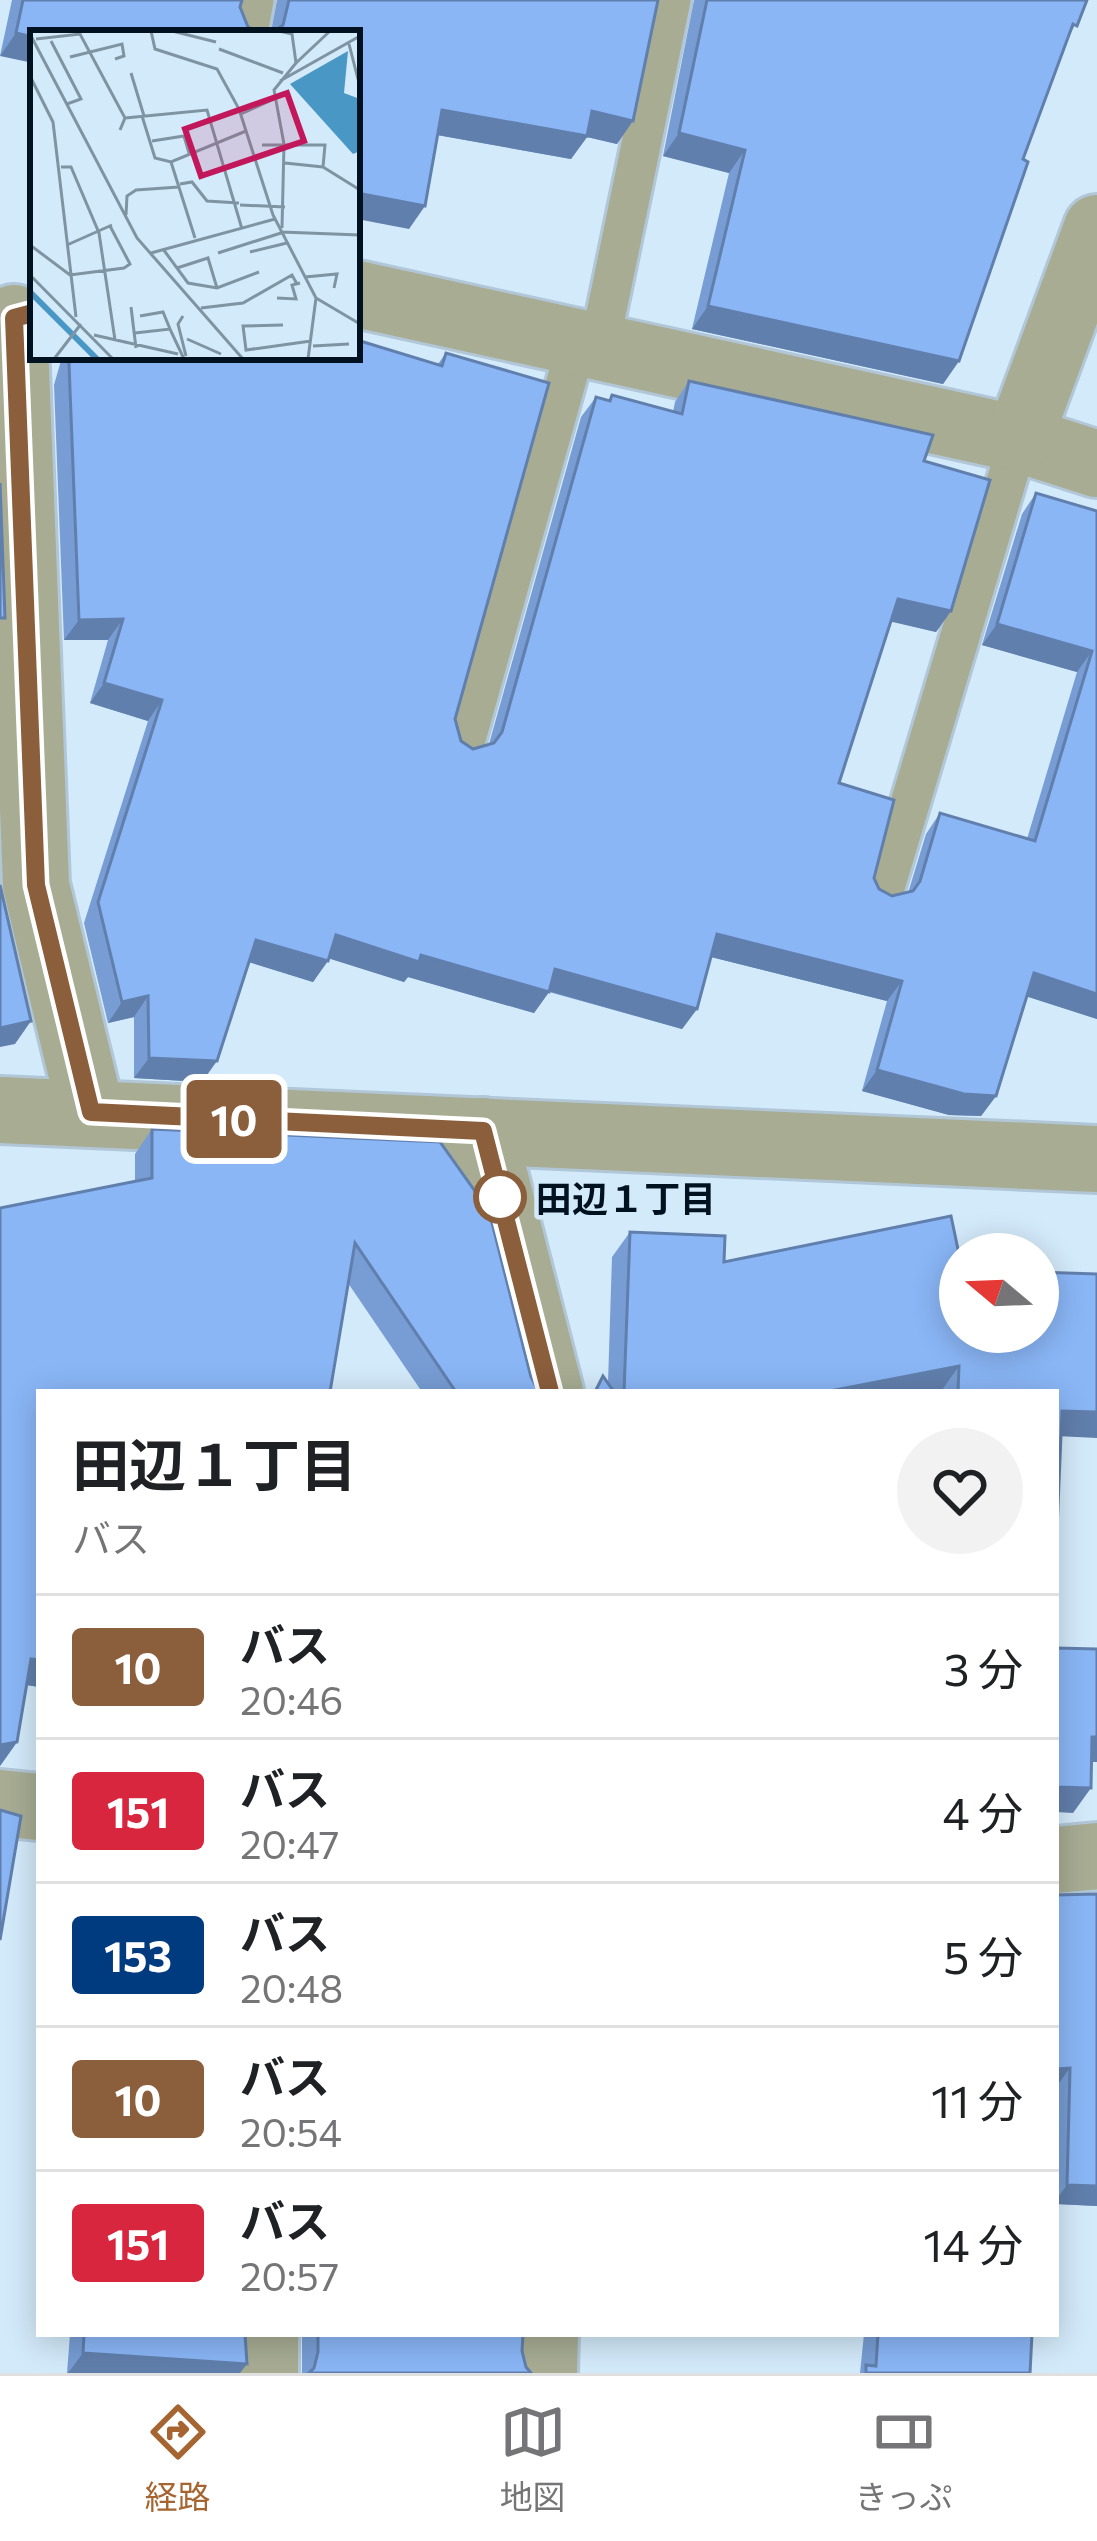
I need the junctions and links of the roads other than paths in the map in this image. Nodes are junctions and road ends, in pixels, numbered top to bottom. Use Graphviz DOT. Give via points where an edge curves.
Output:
graph roads {
  1 [pos="254,0"];
  2 [pos="670,0"];
  3 [pos="249,30"];
  4 [pos="1097,228"];
  5 [pos="360,295"];
  6 [pos="16,315"];
  7 [pos="588,345"];
  8 [pos="1019,439"];
  9 [pos="1097,464"];
  10 [pos="464,746"];
  11 [pos="883,894"];
  12 [pos="0,1110"];
  13 [pos="91,1112"];
  14 [pos="483,1131"];
  15 [pos="1097,1159"];
  16 [pos="549,1389"];
  17 [pos="0,1803"];
  18 [pos="36,1807"];
  19 [pos="1097,1856"];
  20 [pos="1059,1860"];
  21 [pos="265,2337"];
  22 [pos="545,2337"];
  23 [pos="266,2373"];
  24 [pos="544,2373"];
  1 -- 3 [label="lane"];
  2 -- 7 [label="lane"];
  4 -- 8 [label="street"];
  5 -- 7 [label="street"];
  6 -- 13 [label="street" via="36,885"];
  7 -- 8 [label="street"];
  7 -- 10 [label="lane"];
  8 -- 9 [label="street"];
  8 -- 11 [label="lane"];
  12 -- 13 [label="street"];
  13 -- 14 [label="street"];
  14 -- 15 [label="street"];
  14 -- 16 [label="street"];
  17 -- 18 [label="street"];
  19 -- 20 [label="street"];
  21 -- 23 [label="street"];
  22 -- 24 [label="street"];
}
